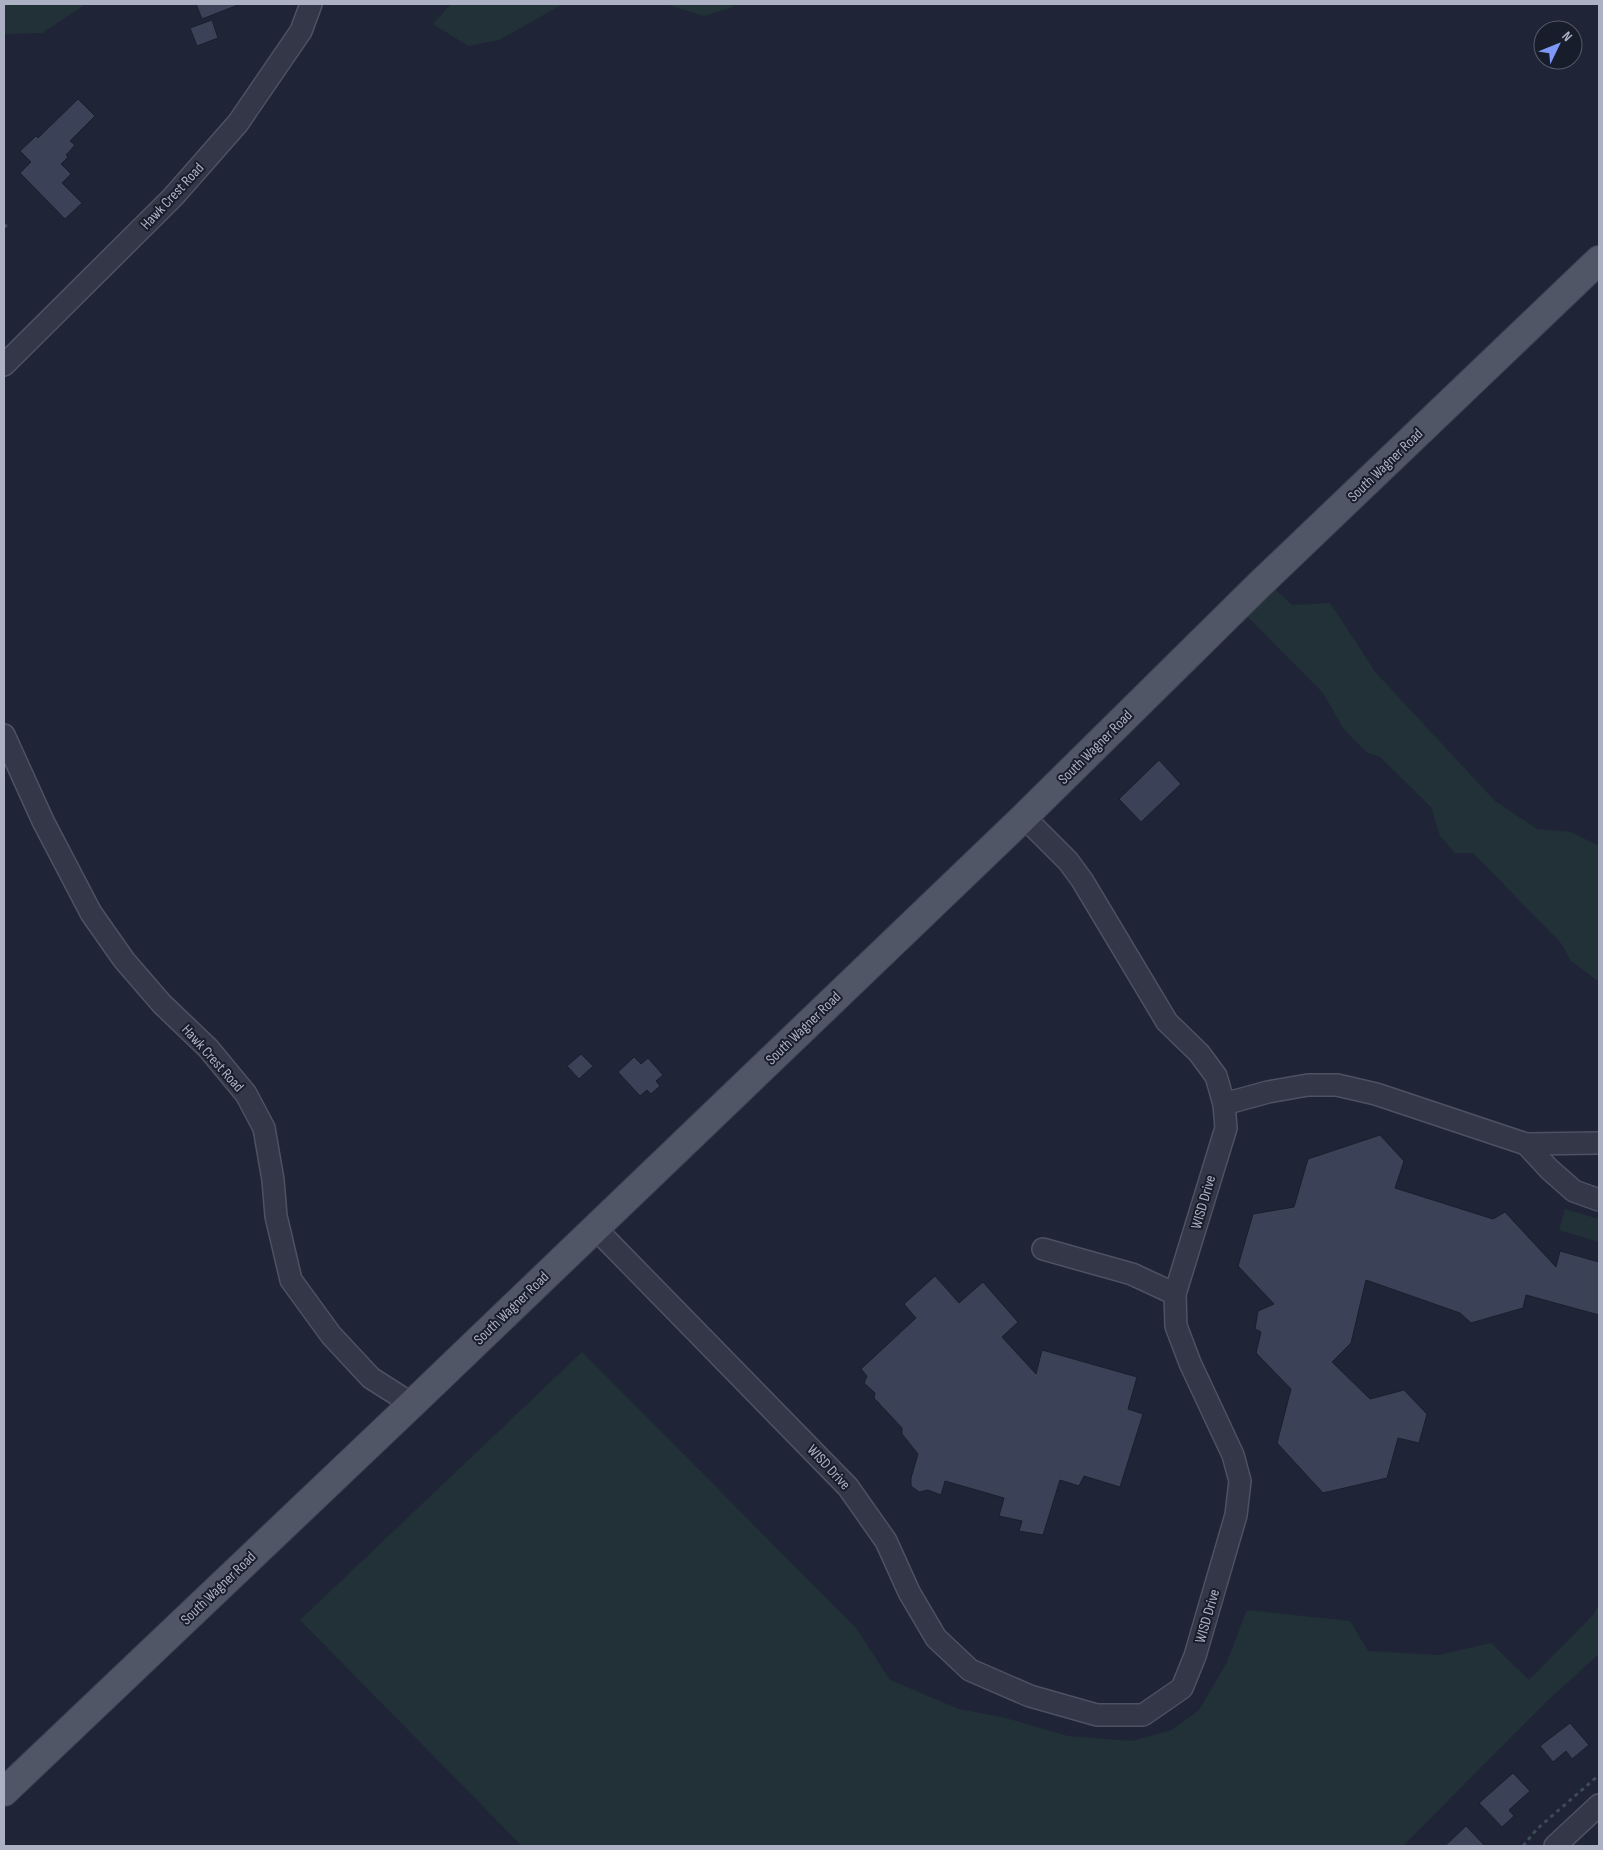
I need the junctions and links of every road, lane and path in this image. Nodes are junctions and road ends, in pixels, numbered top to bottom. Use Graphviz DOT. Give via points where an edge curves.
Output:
graph roads {
  1 [pos="311,4"];
  2 [pos="1599,260"];
  3 [pos="4,365"];
  4 [pos="4,735"];
  5 [pos="1024,817"];
  6 [pos="1224,1104"];
  7 [pos="1599,1143"];
  8 [pos="1526,1144"];
  9 [pos="1599,1200"];
  10 [pos="595,1228"];
  11 [pos="1043,1249"];
  12 [pos="1174,1294"];
  13 [pos="412,1404"];
  14 [pos="1599,1775"];
  15 [pos="4,1792"];
  16 [pos="1599,1805"];
  17 [pos="1523,1846"];
  18 [pos="1555,1846"];
  1 -- 3 [label="street, Hawk Crest Road" via="301,31 231,130 174,197"];
  2 -- 5 [label="main road, South Wagner Road" via="1258,586"];
  4 -- 13 [label="street, Hawk Crest Road" via="43,821 91,913 131,968 162,1004 208,1048 246,1094 264,1128 276,1216 291,1280 332,1335 371,1378"];
  5 -- 6 [label="street, WISD Drive" via="1068,861 1082,880 1167,1022 1200,1053 1216,1076"];
  5 -- 10 [label="main road, South Wagner Road"];
  6 -- 8 [label="street" via="1276,1090 1337,1085 1376,1094"];
  6 -- 12 [label="street, WISD Drive" via="1226,1128"];
  7 -- 8 [label="street"];
  8 -- 9 [label="street" via="1574,1191"];
  10 -- 12 [label="street, WISD Drive" via="848,1487 886,1541 909,1592 936,1638 970,1670 1030,1696 1097,1715 1144,1715 1182,1688 1195,1656 1236,1515 1240,1481 1233,1454 1176,1326"];
  10 -- 13 [label="main road, South Wagner Road"];
  11 -- 12 [label="street" via="1132,1274"];
  13 -- 15 [label="main road, South Wagner Road"];
  14 -- 17 [label="path" via="1566,1802"];
  16 -- 18 [label="street"];
}
